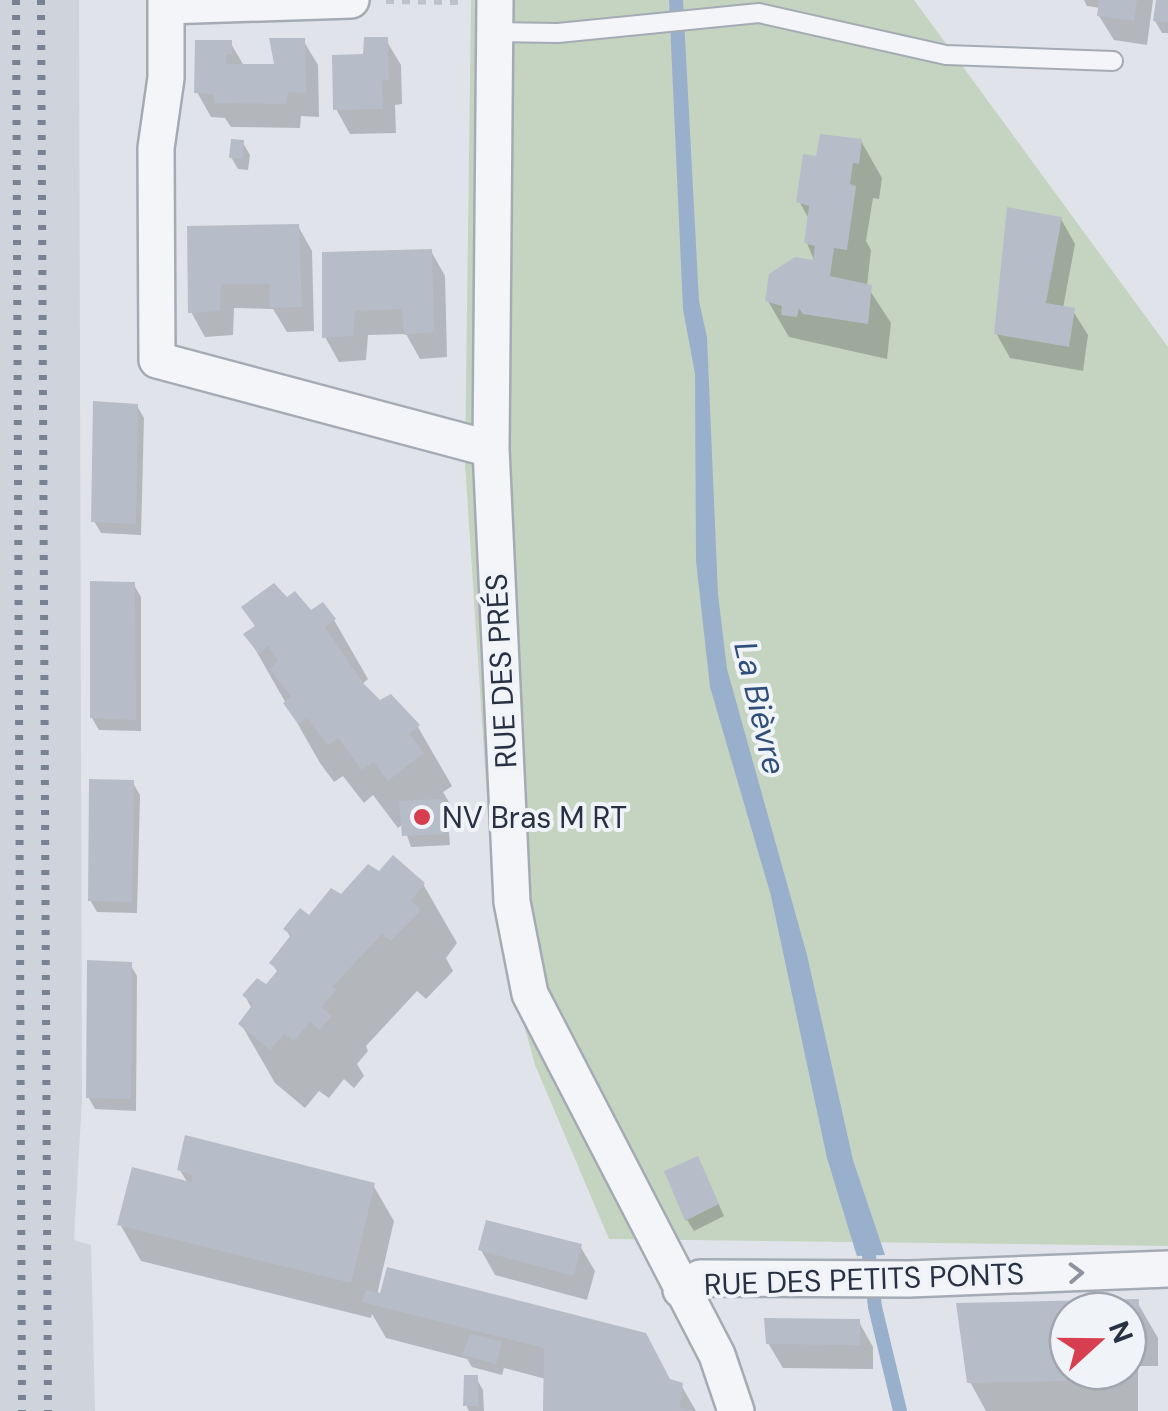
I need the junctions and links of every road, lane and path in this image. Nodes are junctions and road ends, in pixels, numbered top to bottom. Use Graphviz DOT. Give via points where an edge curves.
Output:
graph roads {
  1 [pos="351,0"];
  2 [pos="166,3"];
  3 [pos="495,12"];
  4 [pos="1113,61"];
  5 [pos="491,448"];
  6 [pos="1168,1269"];
  7 [pos="680,1290"];
  8 [pos="736,1411"];
  1 -- 2 [label="street"];
  1 -- 3 [label="path"];
  2 -- 5 [label="street" via="166,78 156,148 157,360"];
  3 -- 4 [label="lane" via="558,33 759,12 946,55"];
  3 -- 5 [label="street, RUE DES PRÉS"];
  5 -- 7 [label="street, RUE DES PRÉS" via="512,902 530,994"];
  7 -- 6 [label="street, RUE DES PETITS PONTS, one-way" via="700,1278 909,1279"];
  7 -- 8 [label="street, RUE DES PRÉS" via="717,1355"];
}
